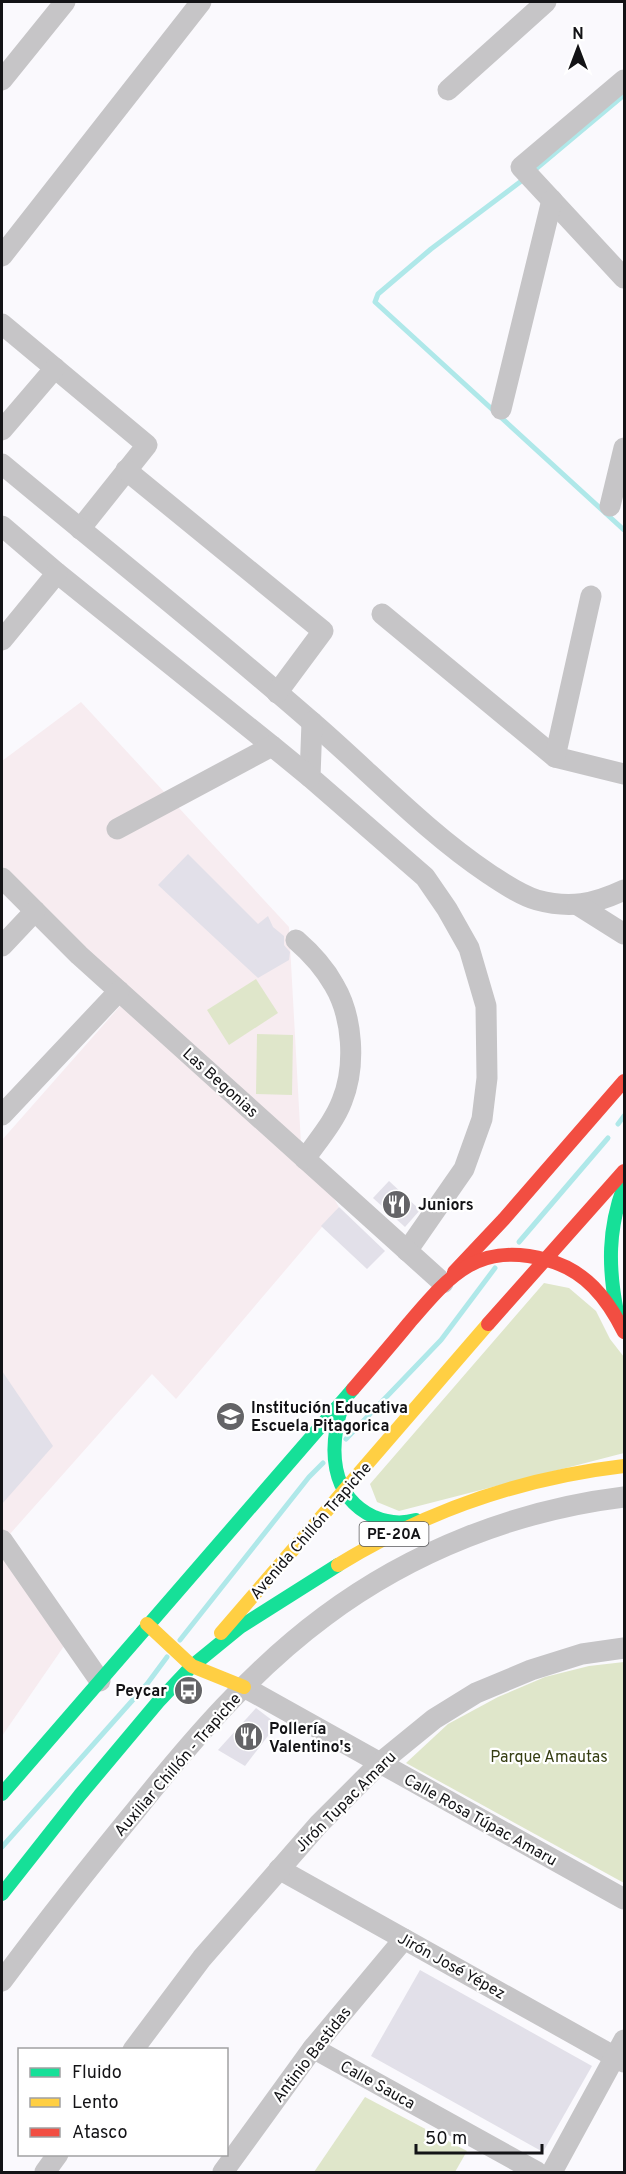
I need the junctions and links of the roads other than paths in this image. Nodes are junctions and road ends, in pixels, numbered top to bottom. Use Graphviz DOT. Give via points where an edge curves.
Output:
graph roads {
  1 [pos="65,2"];
  2 [pos="201,2"];
  3 [pos="546,2"];
  4 [pos="2,80"];
  5 [pos="624,80"];
  6 [pos="448,90"];
  7 [pos="552,200"];
  8 [pos="2,256"];
  9 [pos="624,278"];
  10 [pos="2,324"];
  11 [pos="55,368"];
  12 [pos="501,409"];
  13 [pos="2,430"];
  14 [pos="624,448"];
  15 [pos="2,464"];
  16 [pos="126,470"];
  17 [pos="610,506"];
  18 [pos="2,526"];
  19 [pos="80,529"];
  20 [pos="57,573"];
  21 [pos="591,596"];
  22 [pos="382,614"];
  23 [pos="2,640"];
  24 [pos="277,693"];
  25 [pos="312,722"];
  26 [pos="272,746"];
  27 [pos="555,757"];
  28 [pos="624,774"];
  29 [pos="310,777"];
  30 [pos="117,829"];
  31 [pos="2,878"];
  32 [pos="624,890"];
  33 [pos="578,905"];
  34 [pos="35,911"];
  35 [pos="624,934"];
  36 [pos="296,940"];
  37 [pos="2,946"];
  38 [pos="118,991"];
  39 [pos="624,1081"];
  40 [pos="2,1115"];
  41 [pos="305,1159"];
  42 [pos="624,1171"];
  43 [pos="624,1186"];
  44 [pos="407,1251"];
  45 [pos="543,1259"];
  46 [pos="443,1283"];
  47 [pos="622,1328"];
  48 [pos="344,1402"];
  49 [pos="624,1466"];
  50 [pos="344,1492"];
  51 [pos="624,1497"];
  52 [pos="427,1517"];
  53 [pos="2,1540"];
  54 [pos="147,1624"];
  55 [pos="624,1648"];
  56 [pos="192,1666"];
  57 [pos="100,1681"];
  58 [pos="244,1687"];
  59 [pos="380,1763"];
  60 [pos="2,1794"];
  61 [pos="279,1869"];
  62 [pos="2,1894"];
  63 [pos="624,1899"];
  64 [pos="404,1939"];
  65 [pos="2,1981"];
  66 [pos="134,2048"];
  67 [pos="313,2048"];
  68 [pos="621,2053"];
  69 [pos="57,2156"];
  70 [pos="45,2172"];
  71 [pos="223,2172"];
  72 [pos="537,2172"];
  73 [pos="552,2172"];
  1 -- 4 [label="street"];
  2 -- 8 [label="street"];
  3 -- 6 [label="street"];
  5 -- 7 [label="street" via="521,167"];
  7 -- 9 [label="street"];
  7 -- 12 [label="street"];
  10 -- 11 [label="street"];
  11 -- 13 [label="street"];
  11 -- 16 [label="street" via="147,445"];
  14 -- 17 [label="street"];
  15 -- 19 [label="street"];
  16 -- 19 [label="street"];
  16 -- 24 [label="street" via="322,631"];
  18 -- 20 [label="street"];
  19 -- 24 [label="street"];
  20 -- 23 [label="street"];
  20 -- 26 [label="street"];
  21 -- 27 [label="street"];
  22 -- 27 [label="street"];
  24 -- 25 [label="street"];
  25 -- 29 [label="street"];
  25 -- 33 [label="street" via="460,854 535,899"];
  26 -- 29 [label="street"];
  26 -- 30 [label="street"];
  27 -- 28 [label="street"];
  29 -- 44 [label="street" via="425,877 469,948 486,1006 487,1078 482,1119 464,1169"];
  31 -- 34 [label="street, Las Begonias"];
  32 -- 33 [label="street"];
  33 -- 35 [label="street"];
  34 -- 37 [label="street"];
  34 -- 38 [label="street, Las Begonias"];
  36 -- 41 [label="street" via="313,955 335,985 345,1010 350,1046 349,1076 342,1101"];
  38 -- 40 [label="street"];
  38 -- 41 [label="street, Las Begonias"];
  39 -- 46 [label="main road"];
  41 -- 44 [label="street, Las Begonias"];
  42 -- 45 [label="main road, Avenida Chillón Trapiche"];
  43 -- 47 [label="main road" via="609,1245 611,1287"];
  44 -- 46 [label="street, Las Begonias"];
  45 -- 46 [label="main road" via="500,1255 479,1260"];
  45 -- 47 [label="main road" via="590,1283"];
  45 -- 50 [label="main road, Avenida Chillón Trapiche / PE-20A"];
  46 -- 48 [label="main road"];
  48 -- 50 [label="main road" via="333,1438 333,1457"];
  48 -- 54 [label="main road"];
  49 -- 52 [label="main road, PE-20A" via="534,1482"];
  50 -- 52 [label="main road" via="356,1506 381,1520 409,1522"];
  50 -- 56 [label="main road, Avenida Chillón Trapiche / PE-20A"];
  51 -- 58 [label="street, Auxiliar Chillón - Trapiche" via="525,1516 479,1532 394,1572 324,1617"];
  52 -- 56 [label="main road, PE-20A" via="250,1620"];
  53 -- 57 [label="street"];
  54 -- 56 [label="main road"];
  54 -- 57 [label="main road"];
  55 -- 59 [label="street, Jirón Tupac Amaru" via="582,1654 476,1693 434,1719"];
  56 -- 58 [label="main road"];
  56 -- 62 [label="main road, Avenida Chillón Trapiche / PE-20A" via="66,1811"];
  57 -- 60 [label="main road"];
  58 -- 59 [label="street, Calle Rosa Túpac Amaru"];
  58 -- 65 [label="street, Auxiliar Chillón - Trapiche" via="174,1762"];
  59 -- 61 [label="street, Jirón Tupac Amaru"];
  59 -- 63 [label="street, Calle Rosa Túpac Amaru"];
  61 -- 64 [label="street, Jirón José Yépez"];
  61 -- 66 [label="street, Jirón Tupac Amaru" via="202,1958"];
  64 -- 67 [label="street, Antinio Bastidas"];
  64 -- 68 [label="street, Jirón José Yépez"];
  67 -- 71 [label="street, Antinio Bastidas"];
  67 -- 72 [label="street, Calle Sauca"];
  68 -- 73 [label="street"];
  69 -- 70 [label="street"];
}
